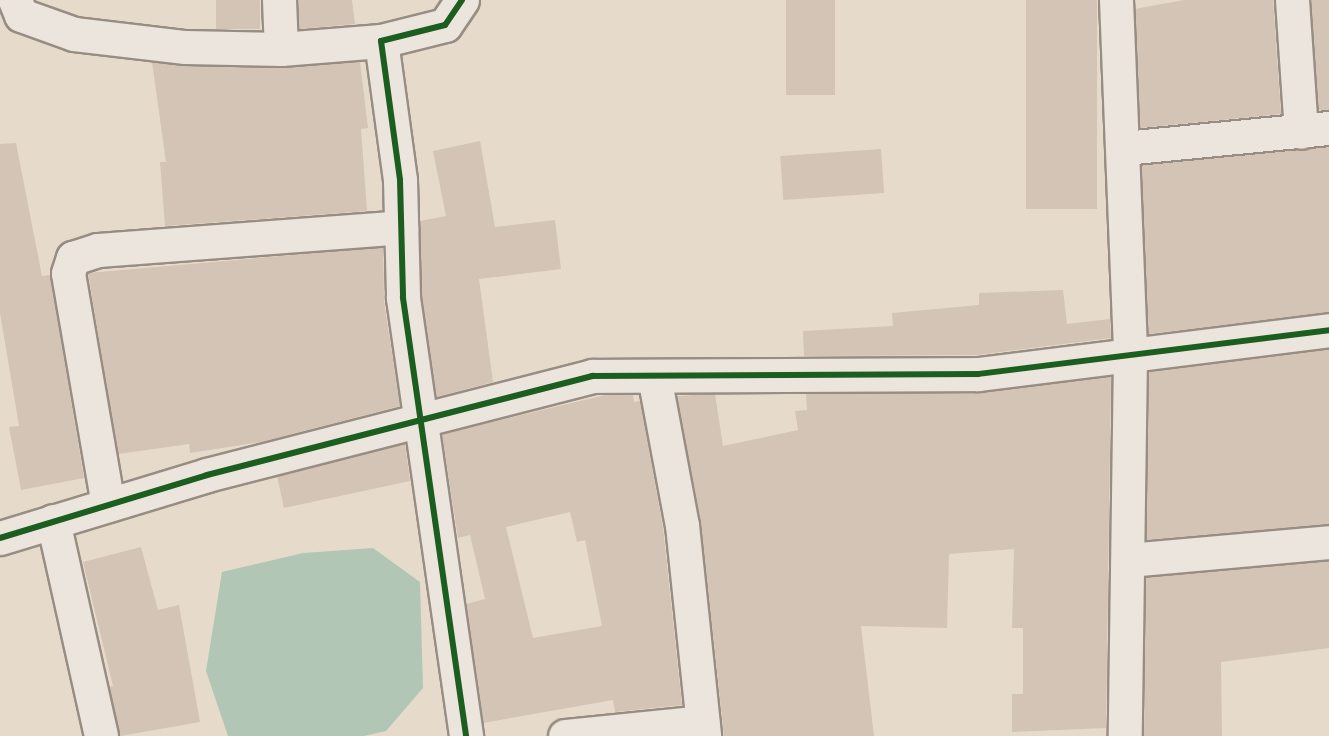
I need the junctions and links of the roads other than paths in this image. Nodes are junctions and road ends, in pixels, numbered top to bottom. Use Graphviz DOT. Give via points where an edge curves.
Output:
graph roads {
  1 [pos="15,0"];
  2 [pos="279,0"];
  3 [pos="462,0"];
  4 [pos="1116,0"];
  5 [pos="1292,0"];
  6 [pos="381,41"];
  7 [pos="281,49"];
  8 [pos="1315,130"];
  9 [pos="1124,148"];
  10 [pos="401,227"];
  11 [pos="1329,330"];
  12 [pos="1130,355"];
  13 [pos="654,376"];
  14 [pos="420,424"];
  15 [pos="108,504"];
  16 [pos="53,522"];
  17 [pos="0,538"];
  18 [pos="1329,542"];
  19 [pos="1128,560"];
  20 [pos="703,729"];
  21 [pos="101,736"];
  22 [pos="466,736"];
  23 [pos="566,736"];
  24 [pos="1125,736"];
  1 -- 7 [label="street" via="21,15 74,34 185,47"];
  2 -- 7 [label="street"];
  3 -- 6 [label="street" via="446,25"];
  4 -- 9 [label="street"];
  5 -- 8 [label="street"];
  6 -- 7 [label="street"];
  6 -- 10 [label="street" via="400,180"];
  8 -- 9 [label="street"];
  9 -- 12 [label="street"];
  10 -- 14 [label="street" via="403,298"];
  10 -- 15 [label="street" via="98,250 73,258 68,273"];
  11 -- 12 [label="street"];
  12 -- 13 [label="street" via="978,374"];
  12 -- 19 [label="street"];
  13 -- 14 [label="street" via="592,376"];
  13 -- 20 [label="street" via="682,525"];
  14 -- 15 [label="street" via="207,475"];
  14 -- 22 [label="street"];
  15 -- 16 [label="street"];
  16 -- 17 [label="street"];
  16 -- 21 [label="street"];
  18 -- 19 [label="street"];
  19 -- 24 [label="street"];
  20 -- 23 [label="street"];
}
